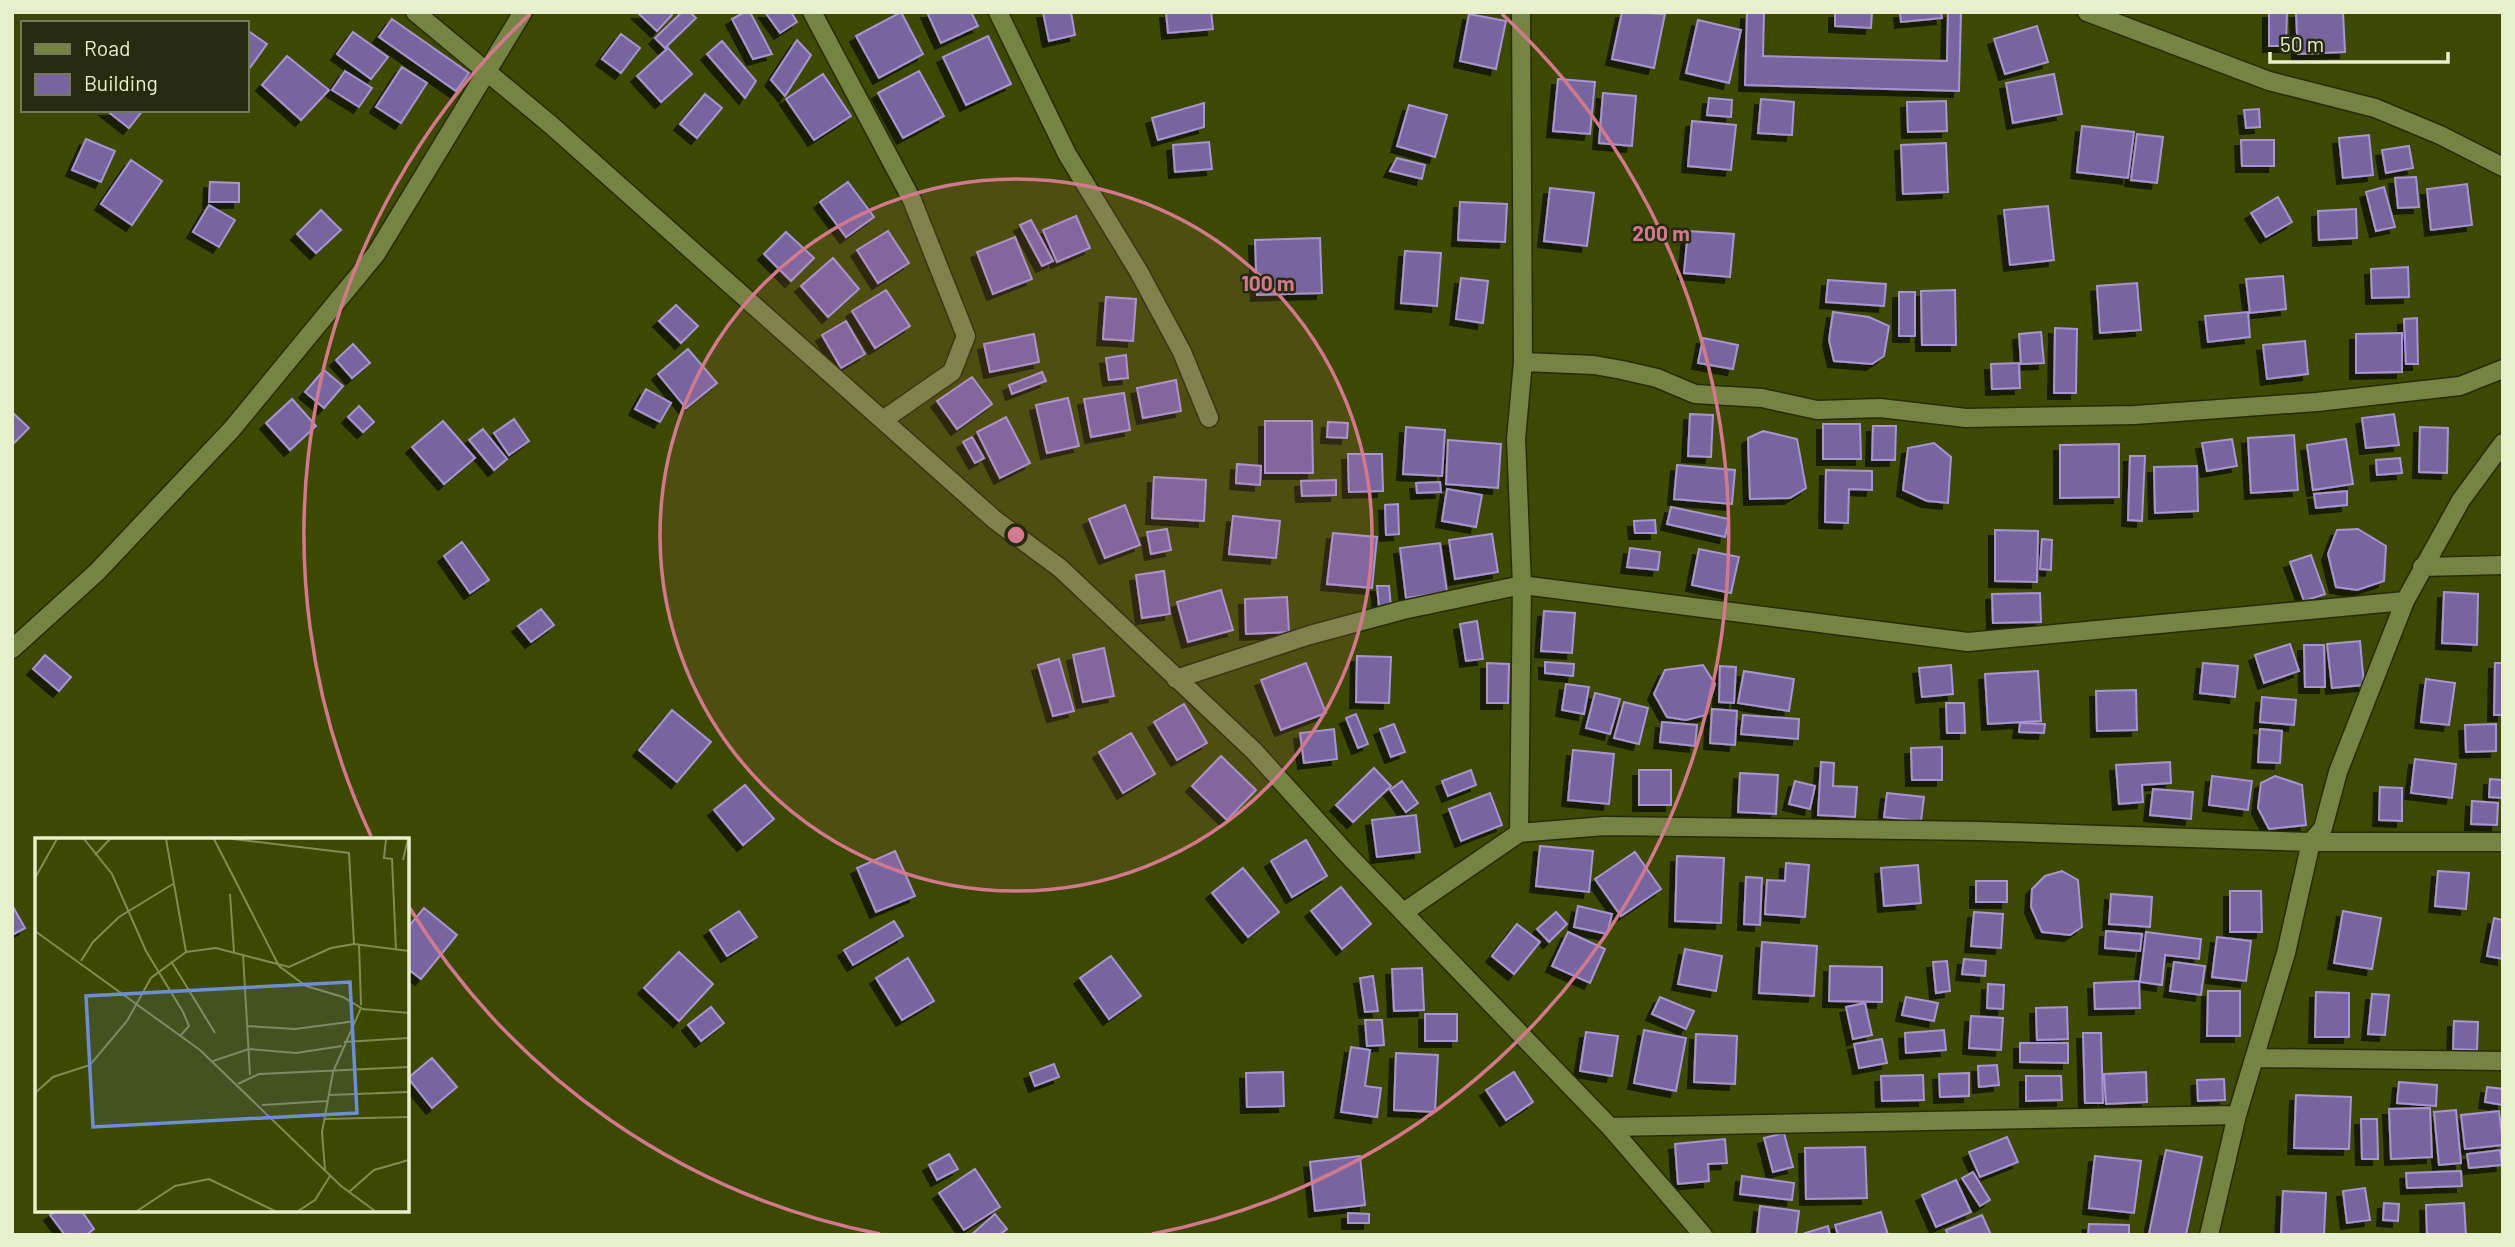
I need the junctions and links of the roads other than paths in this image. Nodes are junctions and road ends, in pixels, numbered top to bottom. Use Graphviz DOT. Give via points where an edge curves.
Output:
graph roads {
  1 [pos="415,12"];
  2 [pos="523,12"];
  3 [pos="812,12"];
  4 [pos="998,12"];
  5 [pos="1521,12"];
  6 [pos="2087,12"];
  7 [pos="489,71"];
  8 [pos="2503,167"];
  9 [pos="1523,362"];
  10 [pos="2503,369"];
  11 [pos="1209,418"];
  12 [pos="883,420"];
  13 [pos="2503,443"];
  14 [pos="2503,565"];
  15 [pos="2422,567"];
  16 [pos="1522,585"];
  17 [pos="2405,601"];
  18 [pos="12,649"];
  19 [pos="1176,679"];
  20 [pos="1519,833"];
  21 [pos="2311,842"];
  22 [pos="2503,842"];
  23 [pos="1404,912"];
  24 [pos="2256,1058"];
  25 [pos="2503,1060"];
  26 [pos="2237,1115"];
  27 [pos="1610,1127"];
  28 [pos="1703,1235"];
  29 [pos="2209,1235"];
  1 -- 7 [label="street"];
  2 -- 7 [label="street"];
  3 -- 12 [label="street" via="912,200 966,336 952,372"];
  4 -- 11 [label="street" via="1067,155 1182,352"];
  5 -- 9 [label="street"];
  6 -- 8 [label="street" via="2269,82 2375,107"];
  7 -- 12 [label="street"];
  7 -- 18 [label="street" via="376,254 232,429 97,572"];
  9 -- 10 [label="street" via="1622,370 1695,394 1762,398 1817,410 1880,408 1966,418 2135,415 2317,402 2460,386"];
  9 -- 16 [label="street" via="1516,439"];
  12 -- 19 [label="street" via="995,520 1060,568"];
  13 -- 15 [label="street" via="2461,500"];
  14 -- 15 [label="street"];
  15 -- 17 [label="street"];
  16 -- 17 [label="street" via="1968,642"];
  16 -- 19 [label="street" via="1310,635"];
  16 -- 20 [label="street"];
  17 -- 21 [label="street" via="2338,772 2323,828"];
  19 -- 23 [label="street" via="1254,751"];
  20 -- 21 [label="street" via="1605,826 2005,831"];
  20 -- 23 [label="street"];
  21 -- 22 [label="street"];
  21 -- 24 [label="street"];
  23 -- 27 [label="street"];
  24 -- 25 [label="street"];
  24 -- 26 [label="street"];
  26 -- 27 [label="street"];
  26 -- 29 [label="street"];
  27 -- 28 [label="street"];
}
